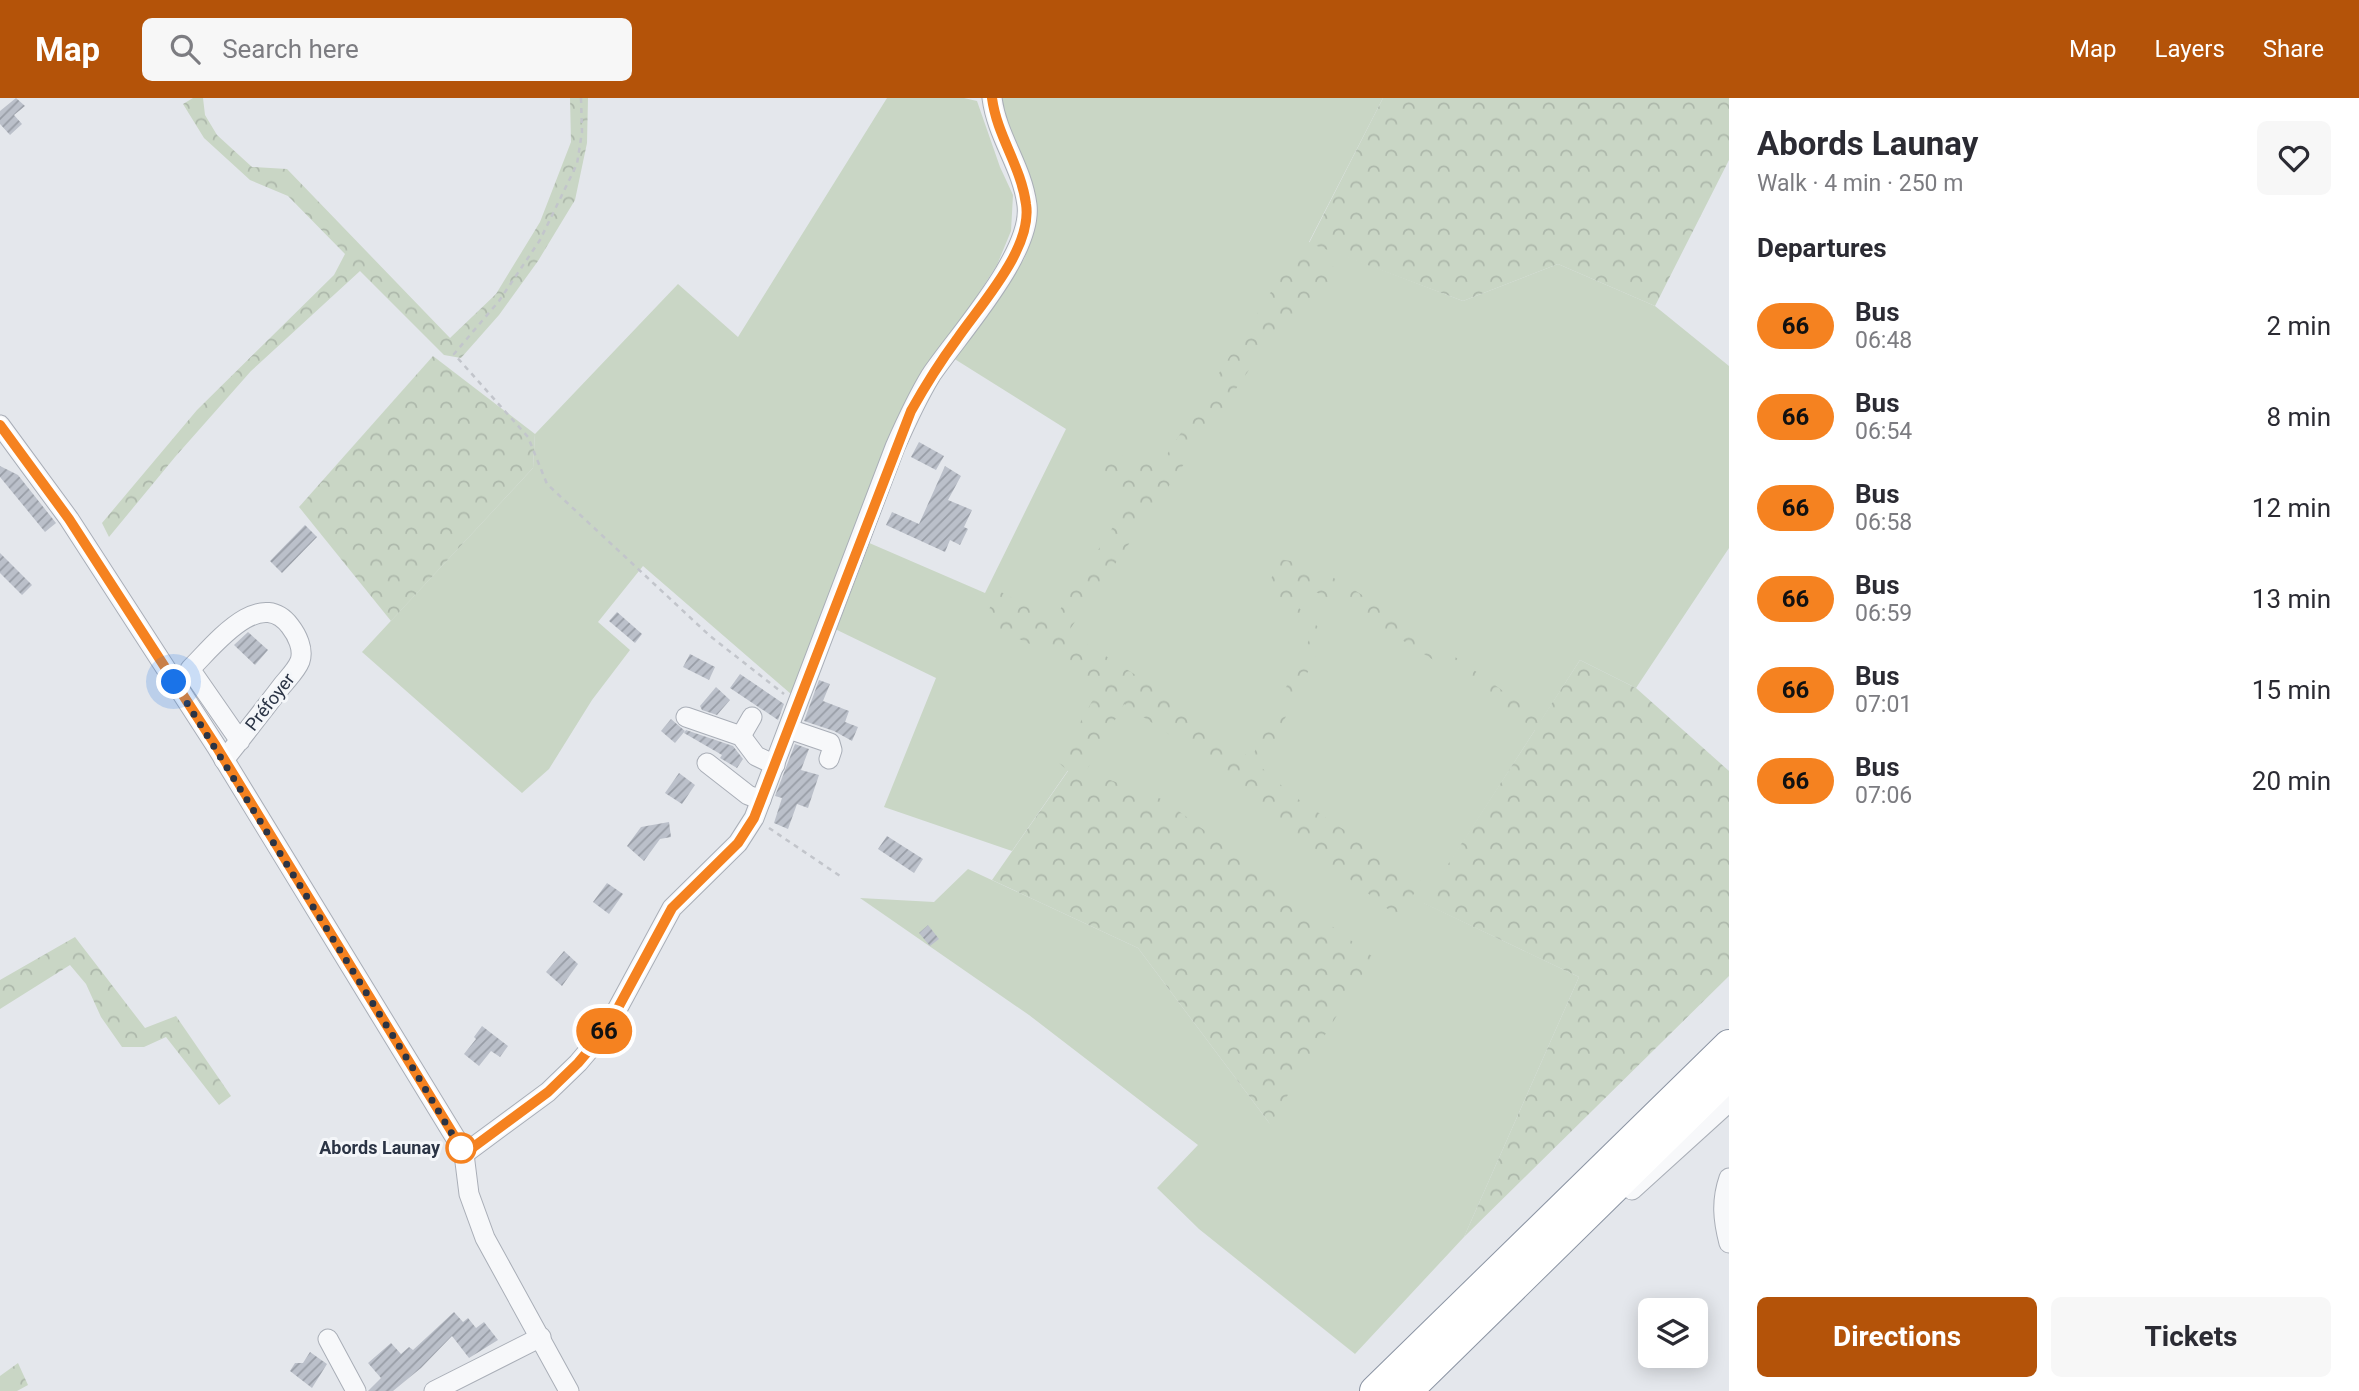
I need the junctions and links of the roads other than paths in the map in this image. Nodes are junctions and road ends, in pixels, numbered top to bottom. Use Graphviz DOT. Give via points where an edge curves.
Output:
graph roads {
  1 [pos="992,98"];
  2 [pos="0,425"];
  3 [pos="752,717"];
  4 [pos="685,718"];
  5 [pos="789,729"];
  6 [pos="741,736"];
  7 [pos="240,741"];
  8 [pos="829,759"];
  9 [pos="224,760"];
  10 [pos="707,763"];
  11 [pos="775,765"];
  12 [pos="758,809"];
  13 [pos="1729,1045"];
  14 [pos="1729,1075"];
  15 [pos="1729,1102"];
  16 [pos="464,1154"];
  17 [pos="1729,1178"];
  18 [pos="1565,1237"];
  19 [pos="1729,1243"];
  20 [pos="541,1337"];
  21 [pos="328,1339"];
  22 [pos="356,1391"];
  23 [pos="434,1391"];
  24 [pos="569,1391"];
  25 [pos="1376,1391"];
  26 [pos="1407,1391"];
  1 -- 5 [label="street" via="995,118 1020,175 1027,207 1023,238 911,411"];
  2 -- 9 [label="street" via="69,519"];
  3 -- 6 [label="street"];
  4 -- 6 [label="street"];
  5 -- 8 [label="street" via="830,743"];
  5 -- 11 [label="street"];
  6 -- 11 [label="street" via="756,755"];
  7 -- 7 [label="street, Préfoyer" via="301,659 295,632 273,613 245,618 190,669"];
  7 -- 9 [label="street, Préfoyer"];
  9 -- 16 [label="street"];
  10 -- 12 [label="street" via="748,794"];
  11 -- 12 [label="street"];
  12 -- 16 [label="street" via="738,843 672,908 606,1030 578,1063 548,1092"];
  13 -- 25 [label="highway"];
  14 -- 18 [label="highway"];
  15 -- 18 [label="street" via="1616,1204"];
  16 -- 20 [label="street" via="469,1195 485,1238"];
  17 -- 19 [label="street" via="1723,1201"];
  18 -- 26 [label="highway"];
  20 -- 23 [label="street"];
  20 -- 24 [label="street"];
  21 -- 22 [label="street"];
}
